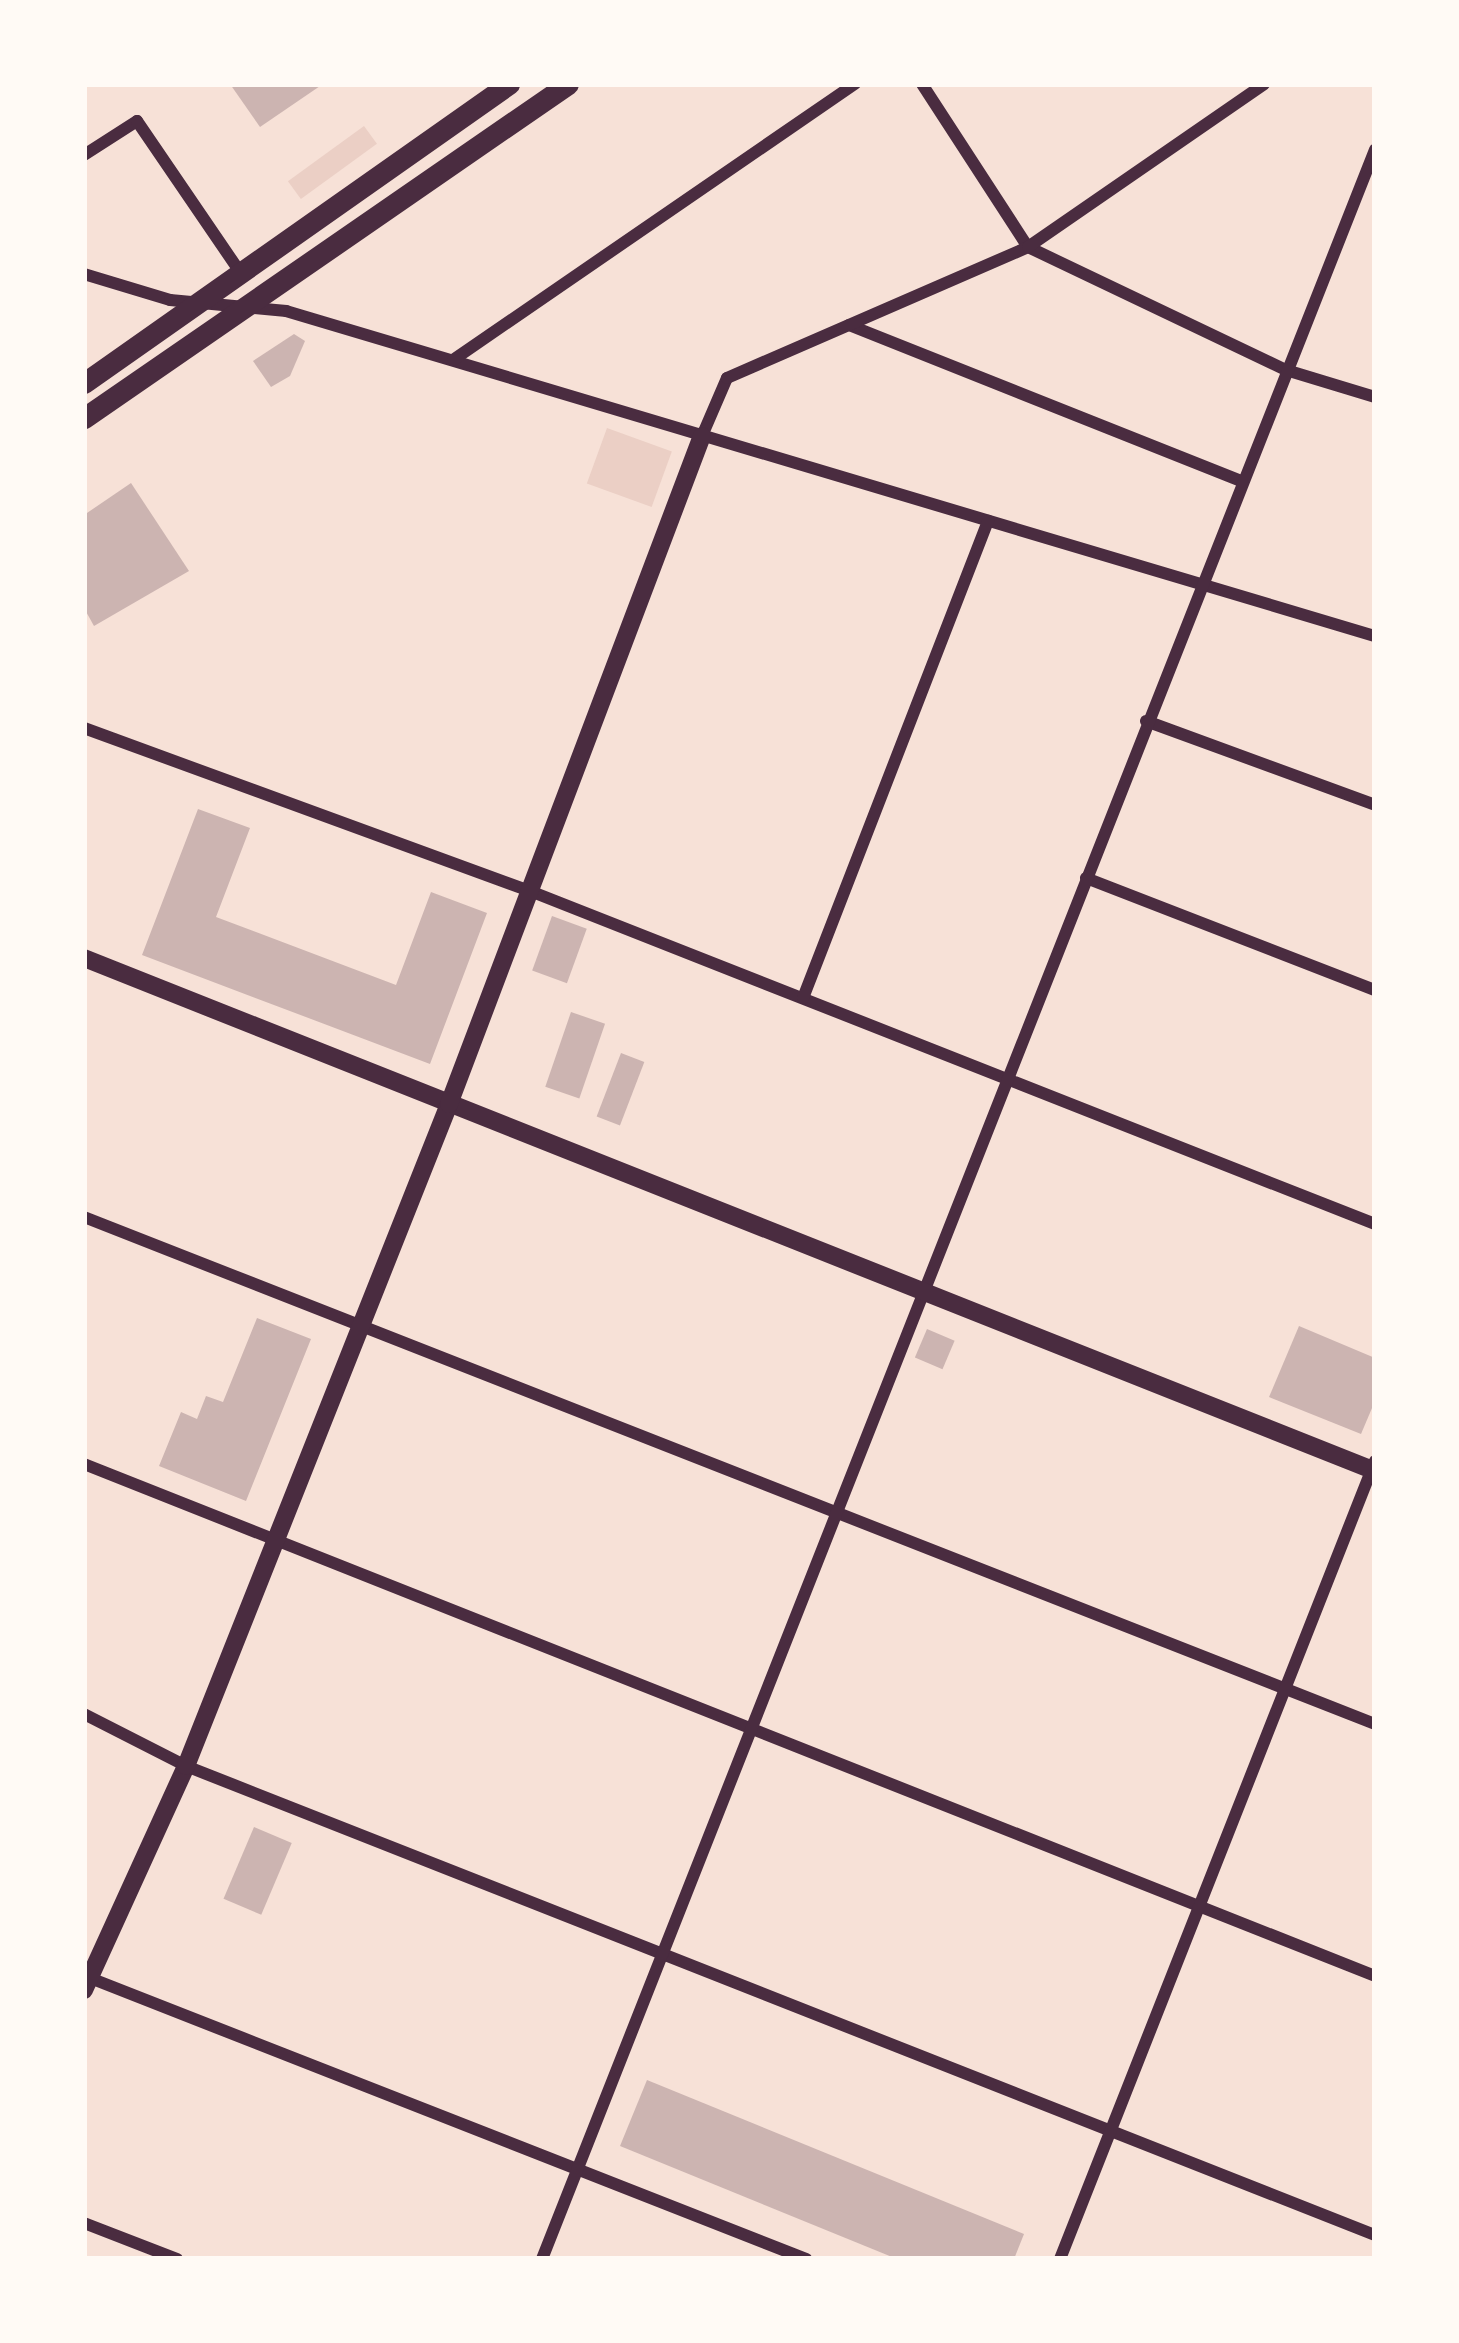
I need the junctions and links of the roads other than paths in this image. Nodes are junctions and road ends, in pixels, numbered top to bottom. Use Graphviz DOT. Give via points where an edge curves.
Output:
graph roads {
  1 [pos="509,84"];
  2 [pos="568,84"];
  3 [pos="855,84"];
  4 [pos="922,84"];
  5 [pos="1264,84"];
  6 [pos="1375,150"];
  7 [pos="84,155"];
  8 [pos="1372,174"];
  9 [pos="1028,247"];
  10 [pos="240,272"];
  11 [pos="84,274"];
  12 [pos="204,302"];
  13 [pos="254,304"];
  14 [pos="849,325"];
  15 [pos="453,360"];
  16 [pos="1286,370"];
  17 [pos="84,382"];
  18 [pos="1375,398"];
  19 [pos="84,418"];
  20 [pos="702,436"];
  21 [pos="1242,481"];
  22 [pos="988,521"];
  23 [pos="1198,585"];
  24 [pos="1375,636"];
  25 [pos="1147,721"];
  26 [pos="84,728"];
  27 [pos="1375,805"];
  28 [pos="1086,878"];
  29 [pos="530,891"];
  30 [pos="84,958"];
  31 [pos="1375,990"];
  32 [pos="803,998"];
  33 [pos="1007,1075"];
  34 [pos="449,1104"];
  35 [pos="84,1217"];
  36 [pos="1375,1224"];
  37 [pos="919,1292"];
  38 [pos="359,1327"];
  39 [pos="84,1464"];
  40 [pos="1374,1468"];
  41 [pos="834,1505"];
  42 [pos="276,1539"];
  43 [pos="1288,1690"];
  44 [pos="84,1714"];
  45 [pos="1375,1724"];
  46 [pos="750,1727"];
  47 [pos="186,1766"];
  48 [pos="1202,1908"];
  49 [pos="659,1954"];
  50 [pos="1375,1976"];
  51 [pos="86,1981"];
  52 [pos="1112,2131"];
  53 [pos="577,2168"];
  54 [pos="84,2224"];
  55 [pos="1375,2234"];
  56 [pos="177,2259"];
  57 [pos="542,2259"];
  58 [pos="806,2259"];
  59 [pos="1060,2259"];
  1 -- 10 [label="main road"];
  2 -- 13 [label="main road"];
  3 -- 15 [label="street"];
  4 -- 9 [label="street"];
  5 -- 9 [label="street"];
  6 -- 8 [label="street"];
  7 -- 10 [label="street" via="137,121"];
  8 -- 16 [label="street"];
  9 -- 14 [label="street"];
  9 -- 16 [label="street"];
  10 -- 12 [label="main road"];
  11 -- 12 [label="street"];
  12 -- 13 [label="street"];
  12 -- 17 [label="main road"];
  13 -- 15 [label="street"];
  13 -- 19 [label="main road"];
  14 -- 20 [label="street" via="728,378"];
  14 -- 21 [label="street"];
  15 -- 20 [label="street"];
  16 -- 18 [label="street"];
  16 -- 21 [label="street"];
  20 -- 22 [label="street"];
  20 -- 29 [label="street"];
  21 -- 23 [label="street"];
  22 -- 23 [label="street"];
  22 -- 32 [label="street"];
  23 -- 24 [label="street"];
  23 -- 25 [label="street"];
  25 -- 27 [label="street"];
  25 -- 28 [label="street"];
  26 -- 29 [label="street"];
  28 -- 31 [label="street"];
  28 -- 33 [label="street"];
  29 -- 32 [label="street"];
  29 -- 34 [label="street"];
  30 -- 34 [label="street"];
  32 -- 33 [label="street"];
  33 -- 36 [label="street"];
  33 -- 37 [label="street"];
  34 -- 37 [label="street"];
  34 -- 38 [label="street"];
  35 -- 38 [label="street"];
  37 -- 40 [label="street"];
  37 -- 41 [label="street"];
  38 -- 41 [label="street"];
  38 -- 42 [label="street"];
  39 -- 42 [label="street"];
  40 -- 43 [label="street"];
  41 -- 43 [label="street"];
  41 -- 46 [label="street"];
  42 -- 46 [label="street"];
  42 -- 47 [label="street"];
  43 -- 45 [label="street"];
  43 -- 48 [label="street"];
  44 -- 47 [label="street"];
  46 -- 48 [label="street"];
  46 -- 49 [label="street"];
  47 -- 49 [label="street"];
  47 -- 51 [label="street"];
  48 -- 50 [label="street"];
  48 -- 52 [label="street"];
  49 -- 52 [label="street"];
  49 -- 53 [label="street"];
  51 -- 53 [label="street"];
  52 -- 55 [label="street"];
  52 -- 59 [label="street"];
  53 -- 57 [label="street"];
  53 -- 58 [label="street"];
  54 -- 56 [label="street"];
}
